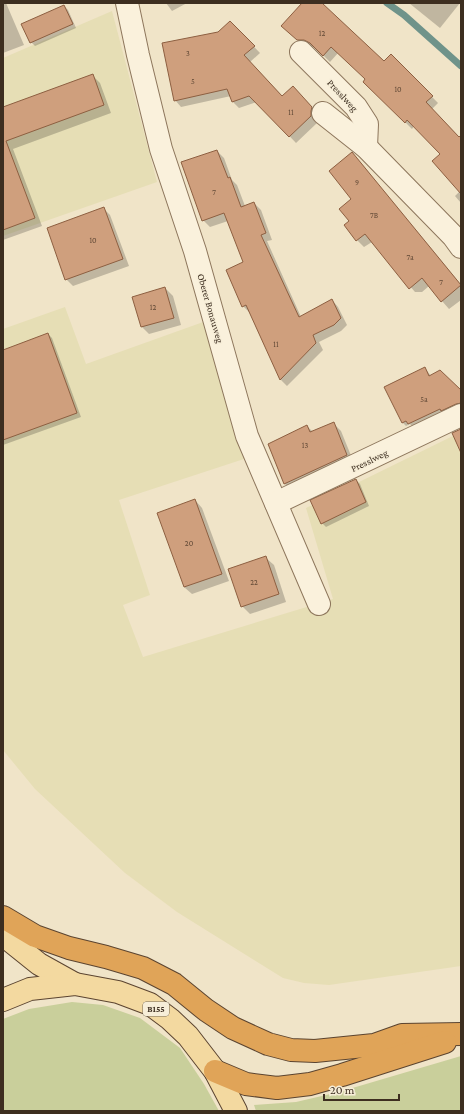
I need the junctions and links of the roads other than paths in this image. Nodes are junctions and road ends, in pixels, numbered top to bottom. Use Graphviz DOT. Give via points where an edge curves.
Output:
graph roads {
  1 [pos="127,3"];
  2 [pos="302,52"];
  3 [pos="323,112"];
  4 [pos="366,147"];
  5 [pos="461,247"];
  6 [pos="461,415"];
  7 [pos="276,503"];
  8 [pos="319,604"];
  9 [pos="3,917"];
  10 [pos="3,935"];
  11 [pos="75,984"];
  12 [pos="3,1000"];
  13 [pos="461,1036"];
  14 [pos="215,1071"];
  15 [pos="236,1111"];
  1 -- 7 [label="street, Oberer Bonauweg" via="161,149 195,251 247,436"];
  2 -- 4 [label="street, Presslweg" via="356,107 367,124"];
  3 -- 4 [label="street"];
  4 -- 5 [label="street"];
  6 -- 7 [label="street, Presslweg"];
  7 -- 8 [label="street, Oberer Bonauweg"];
  9 -- 13 [label="highway" via="35,936 143,968 174,984 233,1028 268,1044 291,1050 315,1051 374,1045 402,1036"];
  10 -- 11 [label="main road, B155" via="39,964"];
  11 -- 12 [label="main road, B155" via="30,989"];
  11 -- 14 [label="main road, B155" via="118,992 150,1004 188,1036"];
  13 -- 14 [label="highway" via="310,1084 277,1088 246,1084"];
  14 -- 15 [label="main road, B155"];
}
